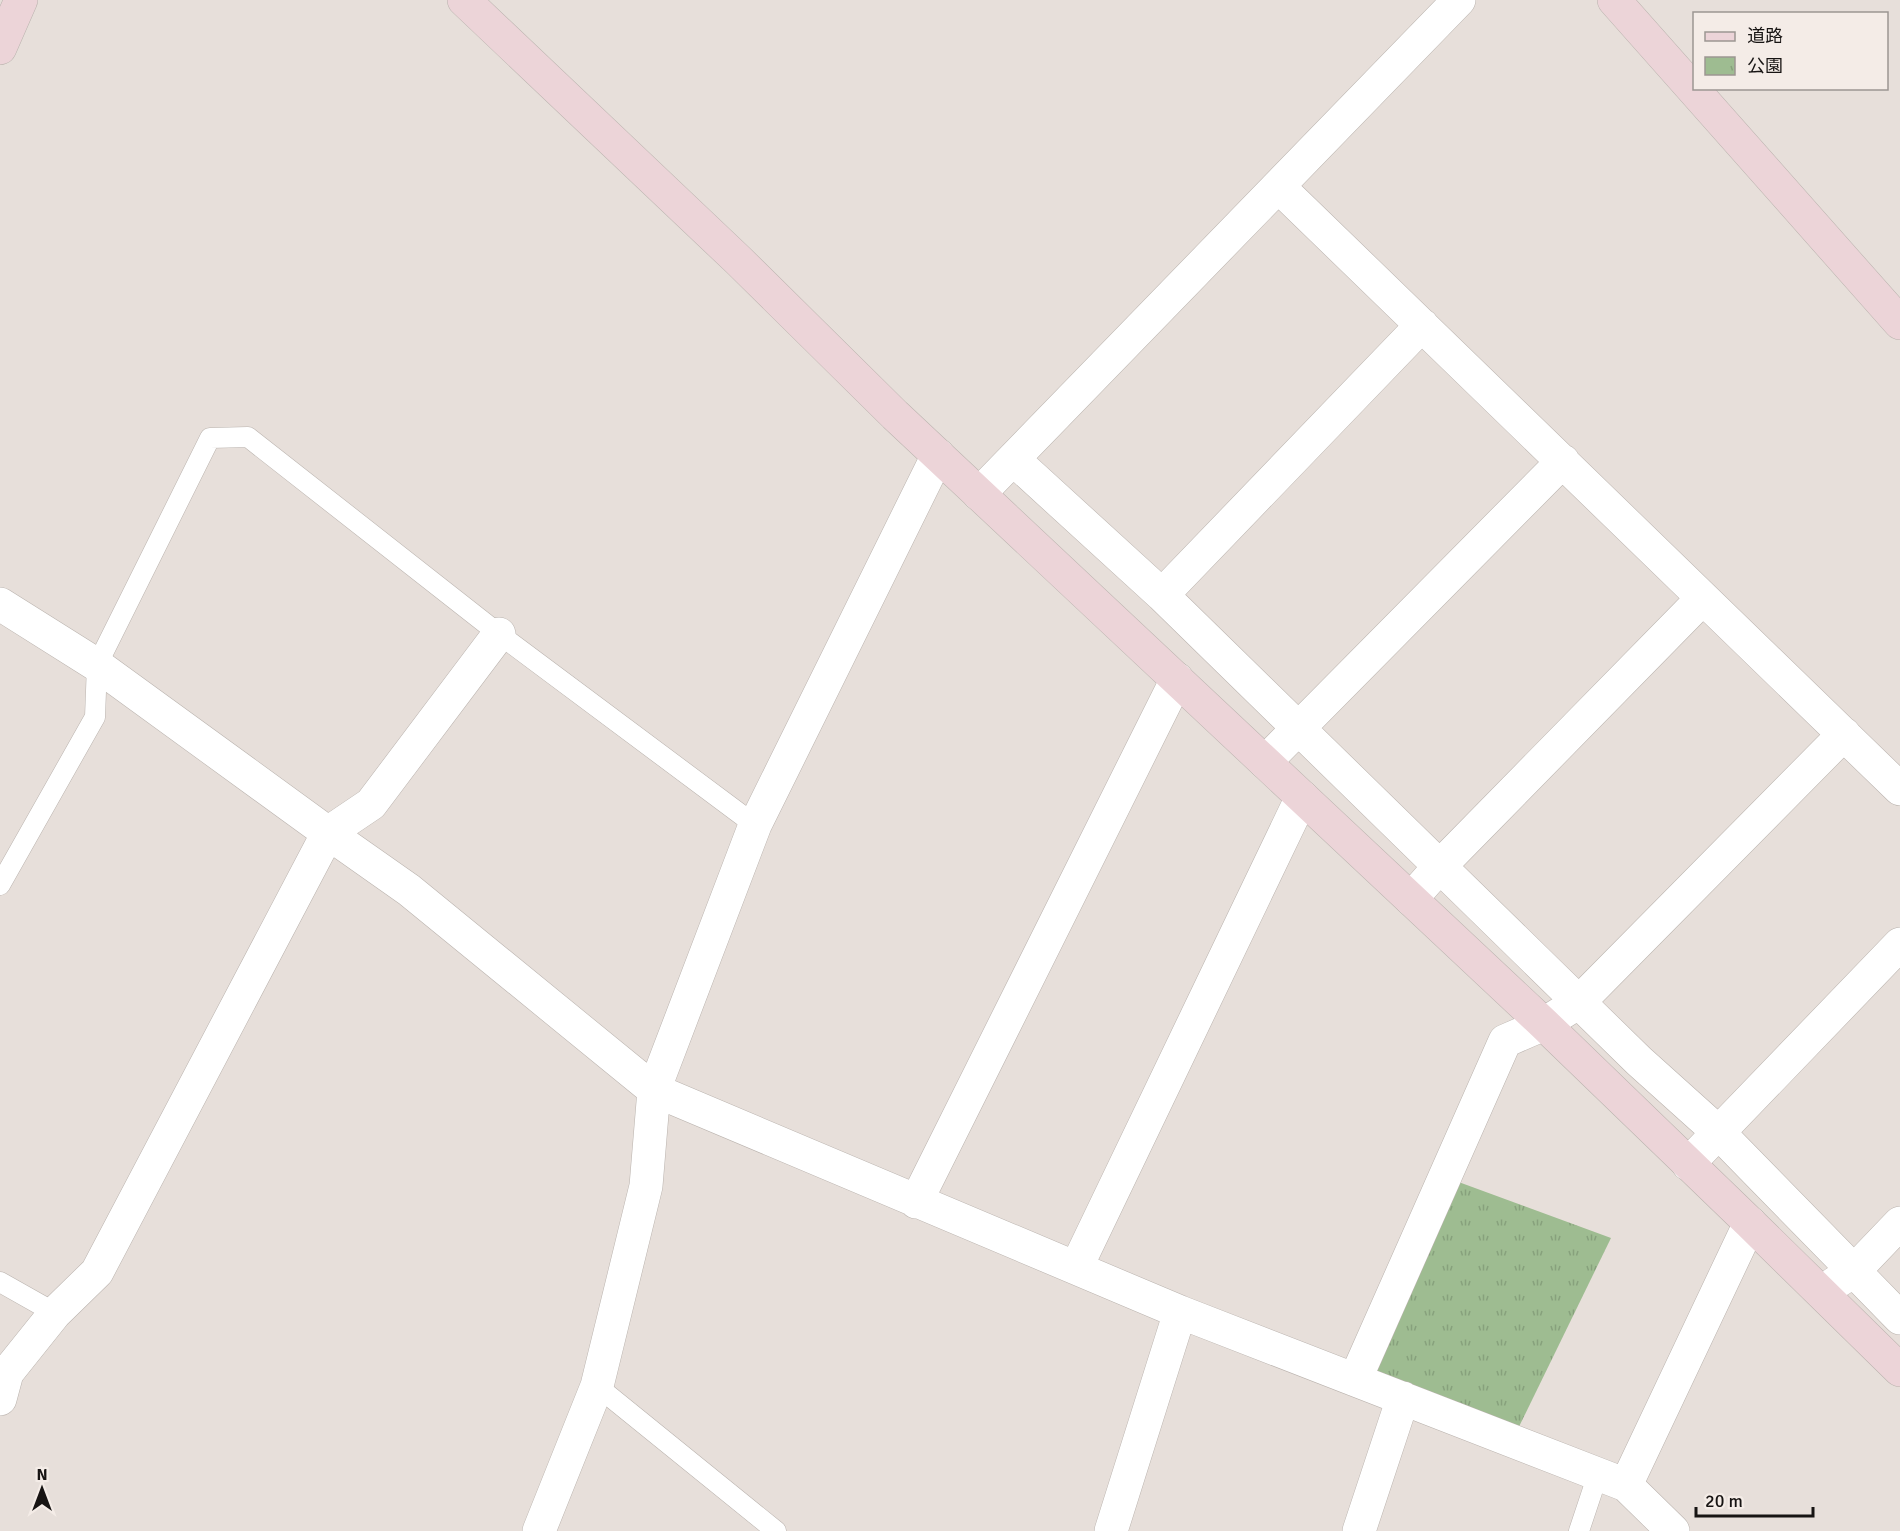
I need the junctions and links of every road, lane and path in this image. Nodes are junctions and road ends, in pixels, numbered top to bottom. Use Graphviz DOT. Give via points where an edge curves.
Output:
graph roads {
  1 [pos="21,0"];
  2 [pos="464,0"];
  3 [pos="1460,0"];
  4 [pos="1614,0"];
  5 [pos="0,48"];
  6 [pos="1693,89"];
  7 [pos="1694,90"];
  8 [pos="1279,187"];
  9 [pos="1900,322"];
  10 [pos="1422,325"];
  11 [pos="938,455"];
  12 [pos="1013,459"];
  13 [pos="1563,461"];
  14 [pos="980,494"];
  15 [pos="1162,595"];
  16 [pos="1703,598"];
  17 [pos="0,604"];
  18 [pos="499,634"];
  19 [pos="97,665"];
  20 [pos="1177,679"];
  21 [pos="1299,729"];
  22 [pos="1844,734"];
  23 [pos="1265,762"];
  24 [pos="1900,789"];
  25 [pos="1302,796"];
  26 [pos="755,825"];
  27 [pos="328,833"];
  28 [pos="1440,867"];
  29 [pos="0,885"];
  30 [pos="1411,899"];
  31 [pos="1900,944"];
  32 [pos="1579,1002"];
  33 [pos="1544,1024"];
  34 [pos="654,1090"];
  35 [pos="1718,1132"];
  36 [pos="1688,1164"];
  37 [pos="916,1202"];
  38 [pos="1750,1223"];
  39 [pos="1900,1223"];
  40 [pos="1076,1268"];
  41 [pos="1854,1270"];
  42 [pos="0,1282"];
  43 [pos="1821,1292"];
  44 [pos="1180,1312"];
  45 [pos="55,1313"];
  46 [pos="1900,1318"];
  47 [pos="1900,1370"];
  48 [pos="1355,1380"];
  49 [pos="597,1386"];
  50 [pos="1403,1398"];
  51 [pos="0,1399"];
  52 [pos="1612,1479"];
  53 [pos="538,1531"];
  54 [pos="777,1531"];
  55 [pos="1111,1531"];
  56 [pos="1359,1531"];
  57 [pos="1579,1531"];
  58 [pos="1673,1531"];
  1 -- 5 [label="street"];
  2 -- 11 [label="street"];
  3 -- 8 [label="street"];
  4 -- 6 [label="street"];
  7 -- 9 [label="street"];
  8 -- 10 [label="street"];
  8 -- 12 [label="street"];
  10 -- 13 [label="street"];
  10 -- 15 [label="street"];
  11 -- 14 [label="street"];
  11 -- 26 [label="street"];
  12 -- 14 [label="street"];
  12 -- 15 [label="street"];
  13 -- 16 [label="street"];
  13 -- 21 [label="street"];
  14 -- 20 [label="street"];
  15 -- 21 [label="street"];
  16 -- 22 [label="street"];
  16 -- 28 [label="street"];
  17 -- 19 [label="street"];
  18 -- 19 [label="lane" via="248,436 210,438"];
  18 -- 26 [label="lane"];
  18 -- 27 [label="street" via="371,804"];
  19 -- 27 [label="street"];
  19 -- 29 [label="lane" via="95,717"];
  20 -- 23 [label="street"];
  20 -- 37 [label="street"];
  21 -- 23 [label="street"];
  21 -- 28 [label="street"];
  22 -- 24 [label="street"];
  22 -- 32 [label="street"];
  23 -- 25 [label="street"];
  25 -- 30 [label="street"];
  25 -- 40 [label="street"];
  26 -- 34 [label="street"];
  27 -- 34 [label="street" via="409,890"];
  27 -- 45 [label="street" via="97,1272"];
  28 -- 30 [label="street"];
  28 -- 32 [label="street"];
  30 -- 33 [label="street"];
  31 -- 35 [label="street"];
  32 -- 33 [label="street"];
  32 -- 35 [label="street"];
  33 -- 36 [label="street"];
  33 -- 48 [label="street" via="1505,1041"];
  34 -- 37 [label="street"];
  34 -- 49 [label="street" via="646,1186"];
  35 -- 36 [label="street"];
  35 -- 41 [label="street"];
  36 -- 38 [label="street"];
  37 -- 40 [label="street"];
  38 -- 43 [label="street"];
  38 -- 52 [label="street"];
  39 -- 41 [label="street"];
  40 -- 44 [label="street"];
  41 -- 43 [label="street"];
  41 -- 46 [label="street"];
  42 -- 45 [label="lane"];
  43 -- 47 [label="street"];
  44 -- 48 [label="street"];
  44 -- 55 [label="street"];
  45 -- 51 [label="street" via="7,1373"];
  48 -- 50 [label="street"];
  49 -- 53 [label="street"];
  49 -- 54 [label="lane"];
  50 -- 52 [label="street"];
  50 -- 56 [label="street"];
  52 -- 57 [label="lane"];
  52 -- 58 [label="street"];
}
